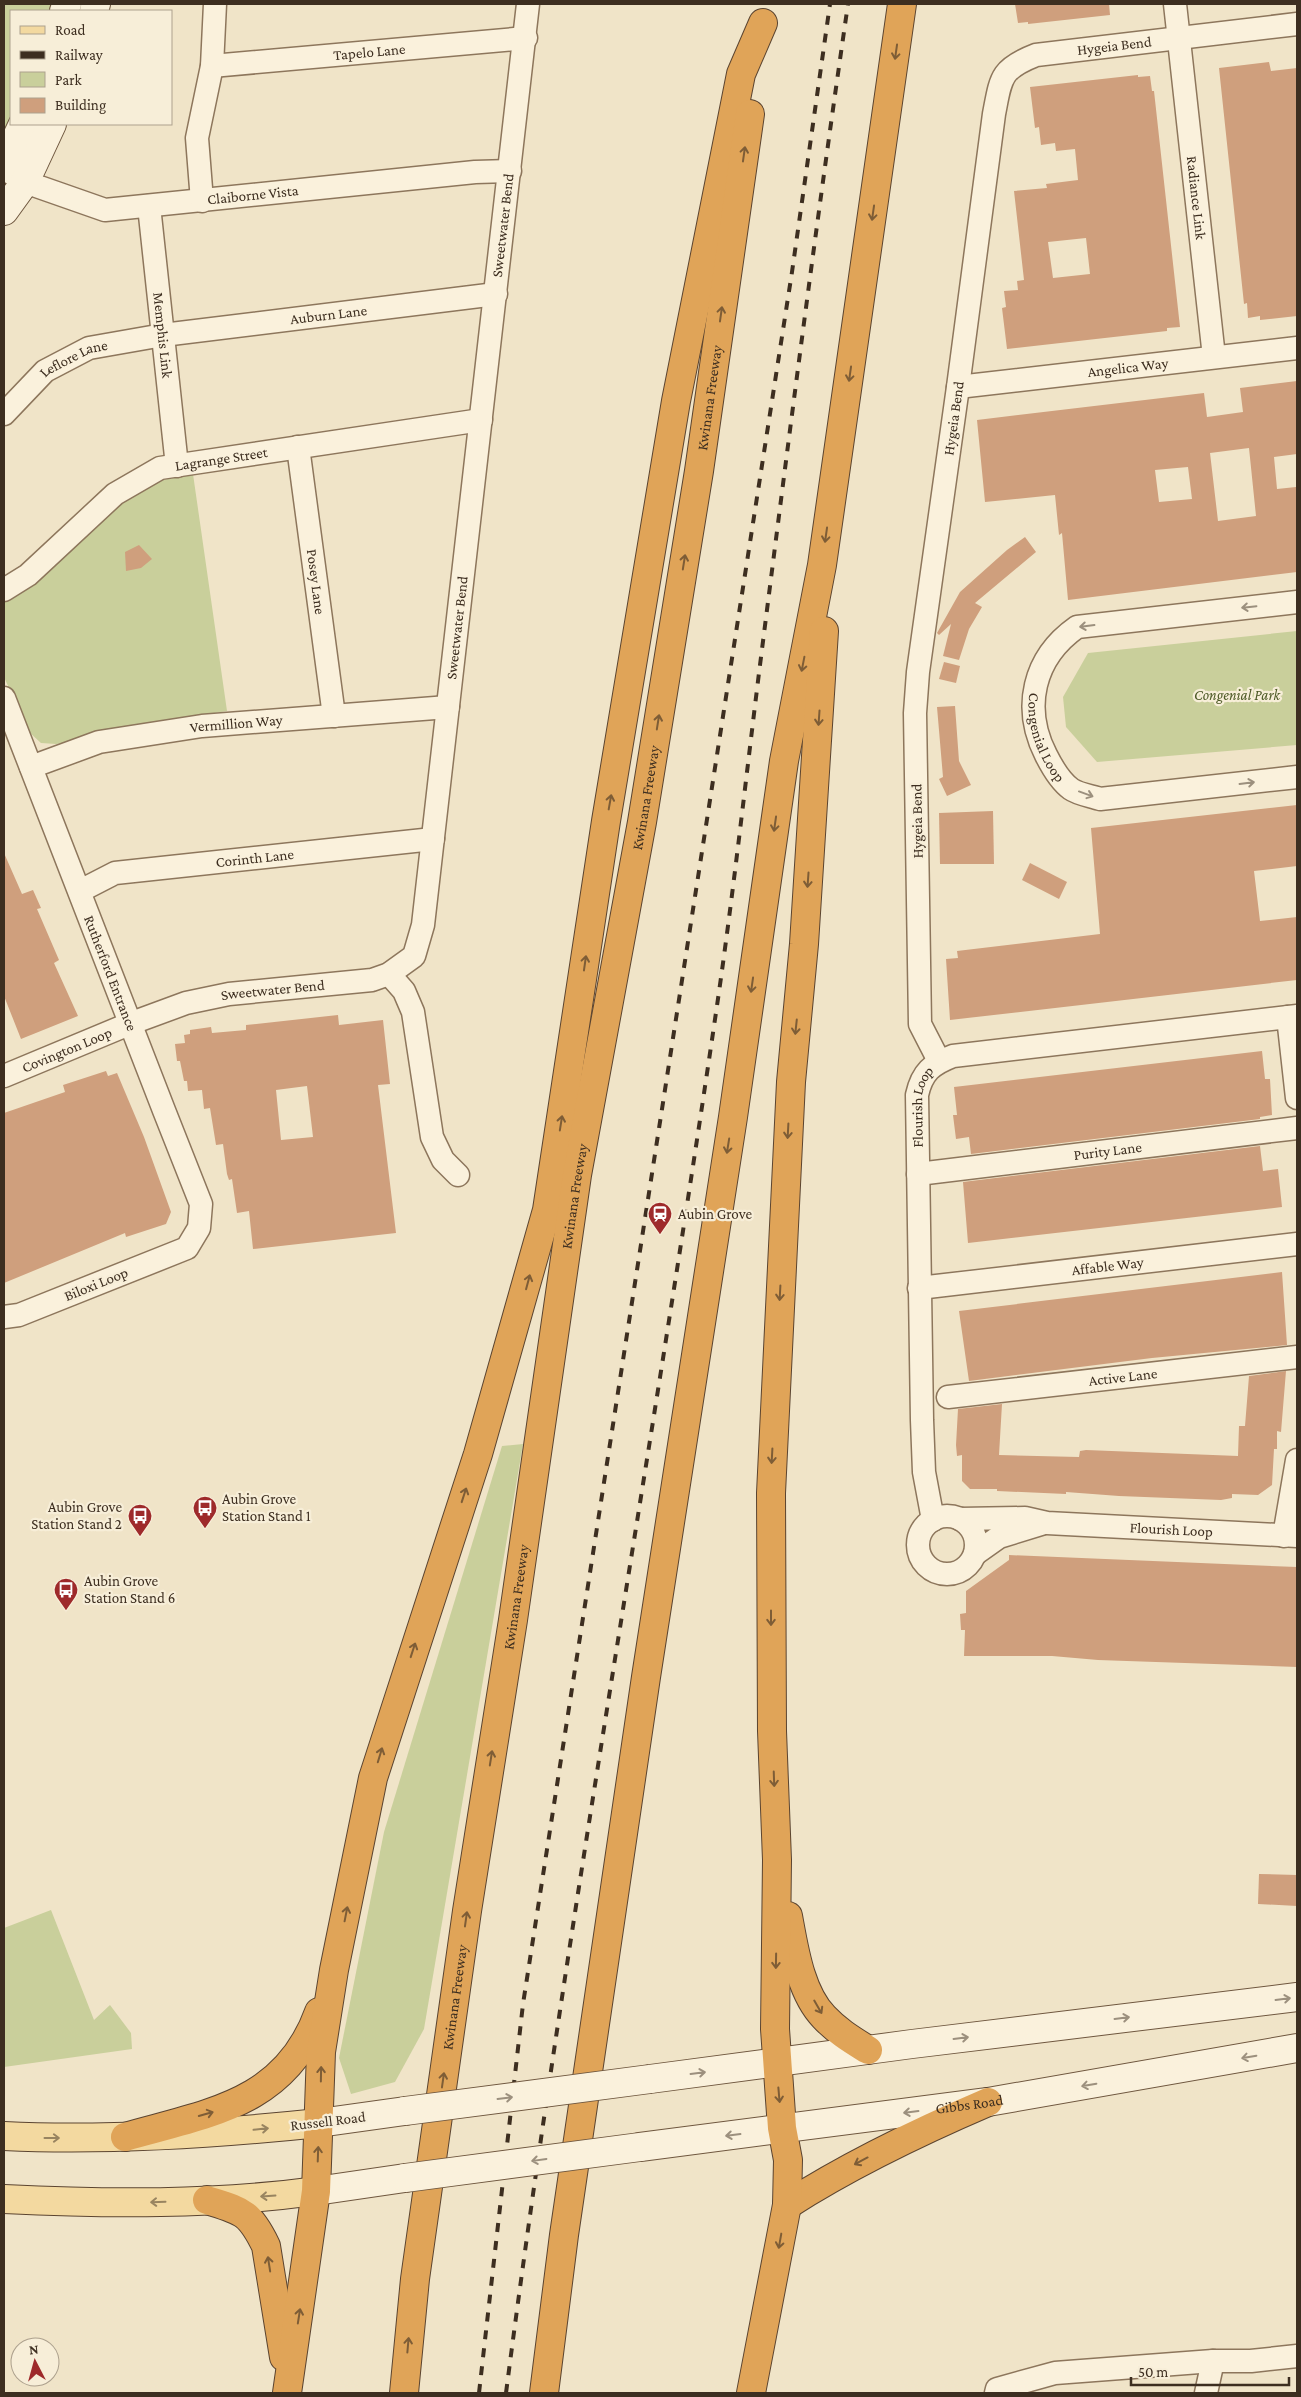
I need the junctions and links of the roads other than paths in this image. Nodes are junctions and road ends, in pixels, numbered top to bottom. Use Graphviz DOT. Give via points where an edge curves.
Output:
graph roads {
  1 [pos="215,4"];
  2 [pos="528,4"];
  3 [pos="902,4"];
  4 [pos="1174,4"];
  5 [pos="764,14"];
  6 [pos="1297,24"];
  7 [pos="526,38"];
  8 [pos="1178,38"];
  9 [pos="212,66"];
  10 [pos="23,125"];
  11 [pos="51,125"];
  12 [pos="4,164"];
  13 [pos="510,171"];
  14 [pos="15,175"];
  15 [pos="202,201"];
  16 [pos="149,206"];
  17 [pos="4,211"];
  18 [pos="496,294"];
  19 [pos="162,335"];
  20 [pos="1297,348"];
  21 [pos="1214,357"];
  22 [pos="958,387"];
  23 [pos="4,414"];
  24 [pos="482,420"];
  25 [pos="298,447"];
  26 [pos="177,466"];
  27 [pos="822,565"];
  28 [pos="4,590"];
  29 [pos="1297,602"];
  30 [pos="4,698"];
  31 [pos="448,707"];
  32 [pos="334,716"];
  33 [pos="31,767"];
  34 [pos="1297,777"];
  35 [pos="433,839"];
  36 [pos="80,891"];
  37 [pos="389,974"];
  38 [pos="1293,1016"];
  39 [pos="129,1024"];
  40 [pos="939,1061"];
  41 [pos="4,1076"];
  42 [pos="1297,1098"];
  43 [pos="1297,1128"];
  44 [pos="918,1174"];
  45 [pos="458,1175"];
  46 [pos="1297,1244"];
  47 [pos="187,1248"];
  48 [pos="919,1288"];
  49 [pos="4,1318"];
  50 [pos="1297,1357"];
  51 [pos="948,1397"];
  52 [pos="1297,1460"];
  53 [pos="960,1519"];
  54 [pos="933,1520"];
  55 [pos="1047,1522"];
  56 [pos="1291,1536"];
  57 [pos="975,1554"];
  58 [pos="778,1860"];
  59 [pos="334,1970"];
  60 [pos="1297,1997"];
  61 [pos="1297,2048"];
  62 [pos="868,2050"];
  63 [pos="776,2063"];
  64 [pos="988,2102"];
  65 [pos="319,2123"];
  66 [pos="782,2128"];
  67 [pos="4,2136"];
  68 [pos="125,2137"];
  69 [pos="316,2191"];
  70 [pos="4,2200"];
  71 [pos="207,2200"];
  72 [pos="786,2205"];
  73 [pos="1297,2342"];
  74 [pos="1297,2356"];
  75 [pos="1213,2361"];
  76 [pos="288,2387"];
  77 [pos="404,2393"];
  78 [pos="544,2393"];
  79 [pos="751,2393"];
  80 [pos="996,2393"];
  81 [pos="1206,2393"];
  1 -- 9 [label="street"];
  2 -- 7 [label="street, Sweetwater Bend"];
  3 -- 27 [label="highway, one-way"];
  4 -- 8 [label="street, Radiance Link"];
  59 -- 5 [label="highway, one-way" via="373,1778 478,1454 547,1210 606,821 676,401 741,74"];
  77 -- 5 [label="highway, Kwinana Freeway, one-way" via="416,2269 577,1175 649,783 699,471"];
  6 -- 8 [label="street, Hygeia Bend"];
  7 -- 9 [label="street, Tapelo Lane"];
  7 -- 13 [label="street, Sweetwater Bend"];
  8 -- 21 [label="street, Radiance Link"];
  8 -- 22 [label="street, Hygeia Bend" via="1036,55 1017,62 1001,78"];
  9 -- 15 [label="street" via="197,138"];
  10 -- 12 [label="main road"];
  11 -- 14 [label="main road"];
  13 -- 15 [label="street, Claiborne Vista"];
  13 -- 18 [label="street, Sweetwater Bend"];
  14 -- 16 [label="street, Claiborne Vista" via="105,210"];
  14 -- 17 [label="main road"];
  15 -- 16 [label="street, Claiborne Vista"];
  16 -- 19 [label="street, Memphis Link"];
  18 -- 19 [label="street, Auburn Lane"];
  18 -- 24 [label="street, Sweetwater Bend"];
  19 -- 23 [label="street, Leflore Lane" via="88,348 45,371"];
  19 -- 26 [label="street, Memphis Link"];
  20 -- 21 [label="street, Angelica Way"];
  21 -- 22 [label="street, Angelica Way"];
  22 -- 40 [label="street, Hygeia Bend" via="915,713 920,1024"];
  24 -- 25 [label="street, Lagrange Street"];
  24 -- 31 [label="street, Sweetwater Bend"];
  25 -- 26 [label="street, Lagrange Street"];
  25 -- 32 [label="street, Posey Lane"];
  26 -- 28 [label="street, Lagrange Street" via="160,468 114,494 28,574"];
  27 -- 58 [label="highway, one-way" via="826,602 804,944 791,1082 771,1493 772,1731"];
  27 -- 78 [label="highway, one-way" via="784,760 587,2078"];
  29 -- 34 [label="street, Congenial Loop, one-way" via="1077,627 1060,639 1048,655 1036,682 1033,711 1038,738 1053,769 1072,789 1100,799"];
  30 -- 33 [label="street, Rutherford Entrance"];
  31 -- 32 [label="street, Vermillion Way"];
  31 -- 35 [label="street, Sweetwater Bend"];
  32 -- 33 [label="street, Vermillion Way" via="202,726 99,742"];
  33 -- 36 [label="street, Rutherford Entrance"];
  35 -- 36 [label="street, Corinth Lane" via="115,873"];
  35 -- 37 [label="street, Sweetwater Bend" via="423,925 414,956"];
  36 -- 39 [label="street, Rutherford Entrance"];
  37 -- 39 [label="street, Sweetwater Bend" via="372,980 230,994 186,1003"];
  37 -- 45 [label="street" via="404,990 413,1012 432,1137 443,1160"];
  38 -- 40 [label="street, Flourish Loop" via="973,1053"];
  38 -- 42 [label="street"];
  39 -- 41 [label="street, Covington Loop"];
  39 -- 47 [label="street, Rutherford Entrance" via="201,1204 199,1228"];
  40 -- 44 [label="street, Flourish Loop" via="920,1080 917,1095"];
  43 -- 44 [label="street, Purity Lane"];
  44 -- 48 [label="street, Flourish Loop"];
  46 -- 48 [label="street, Affable Way"];
  47 -- 49 [label="street, Biloxi Loop" via="19,1315"];
  48 -- 54 [label="street, Flourish Loop" via="924,1472"];
  50 -- 51 [label="street, Active Lane"];
  52 -- 56 [label="street"];
  53 -- 54 [label="street" via="946,1516"];
  53 -- 55 [label="street, Flourish Loop" via="1026,1518"];
  53 -- 57 [label="street" via="972,1530"];
  54 -- 57 [label="street" via="923,1529 918,1542 926,1565 940,1573 957,1572 965,1568"];
  55 -- 56 [label="street, Flourish Loop"];
  55 -- 57 [label="street, Flourish Loop" via="999,1537"];
  58 -- 62 [label="highway, one-way" via="795,1954 808,1990 823,2016 840,2032"];
  58 -- 63 [label="highway, one-way"];
  65 -- 59 [label="highway, one-way" via="321,2052"];
  68 -- 59 [label="highway, one-way" via="222,2109 277,2079 296,2058 315,2024"];
  62 -- 60 [label="main road, one-way"];
  61 -- 64 [label="main road, Gibbs Road, one-way"];
  62 -- 63 [label="main road"];
  65 -- 63 [label="main road, Russell Road, one-way, bridge"];
  63 -- 66 [label="highway, one-way"];
  64 -- 66 [label="main road, Gibbs Road, one-way"];
  64 -- 72 [label="highway, one-way" via="904,2138"];
  68 -- 65 [label="main road, Russell Road, one-way" via="189,2135"];
  69 -- 65 [label="highway, one-way"];
  66 -- 69 [label="main road, Gibbs Road, one-way, bridge"];
  66 -- 72 [label="highway" via="788,2158"];
  67 -- 68 [label="main road, Russell Road, one-way"];
  69 -- 71 [label="main road, one-way"];
  76 -- 69 [label="highway, one-way"];
  71 -- 70 [label="main road, one-way"];
  76 -- 71 [label="highway, one-way" via="266,2246 254,2223 241,2210"];
  72 -- 79 [label="highway, one-way"];
  73 -- 75 [label="street" via="1249,2348"];
  74 -- 75 [label="street"];
  75 -- 80 [label="street" via="1055,2373 997,2389"];
  75 -- 81 [label="street"];
}
